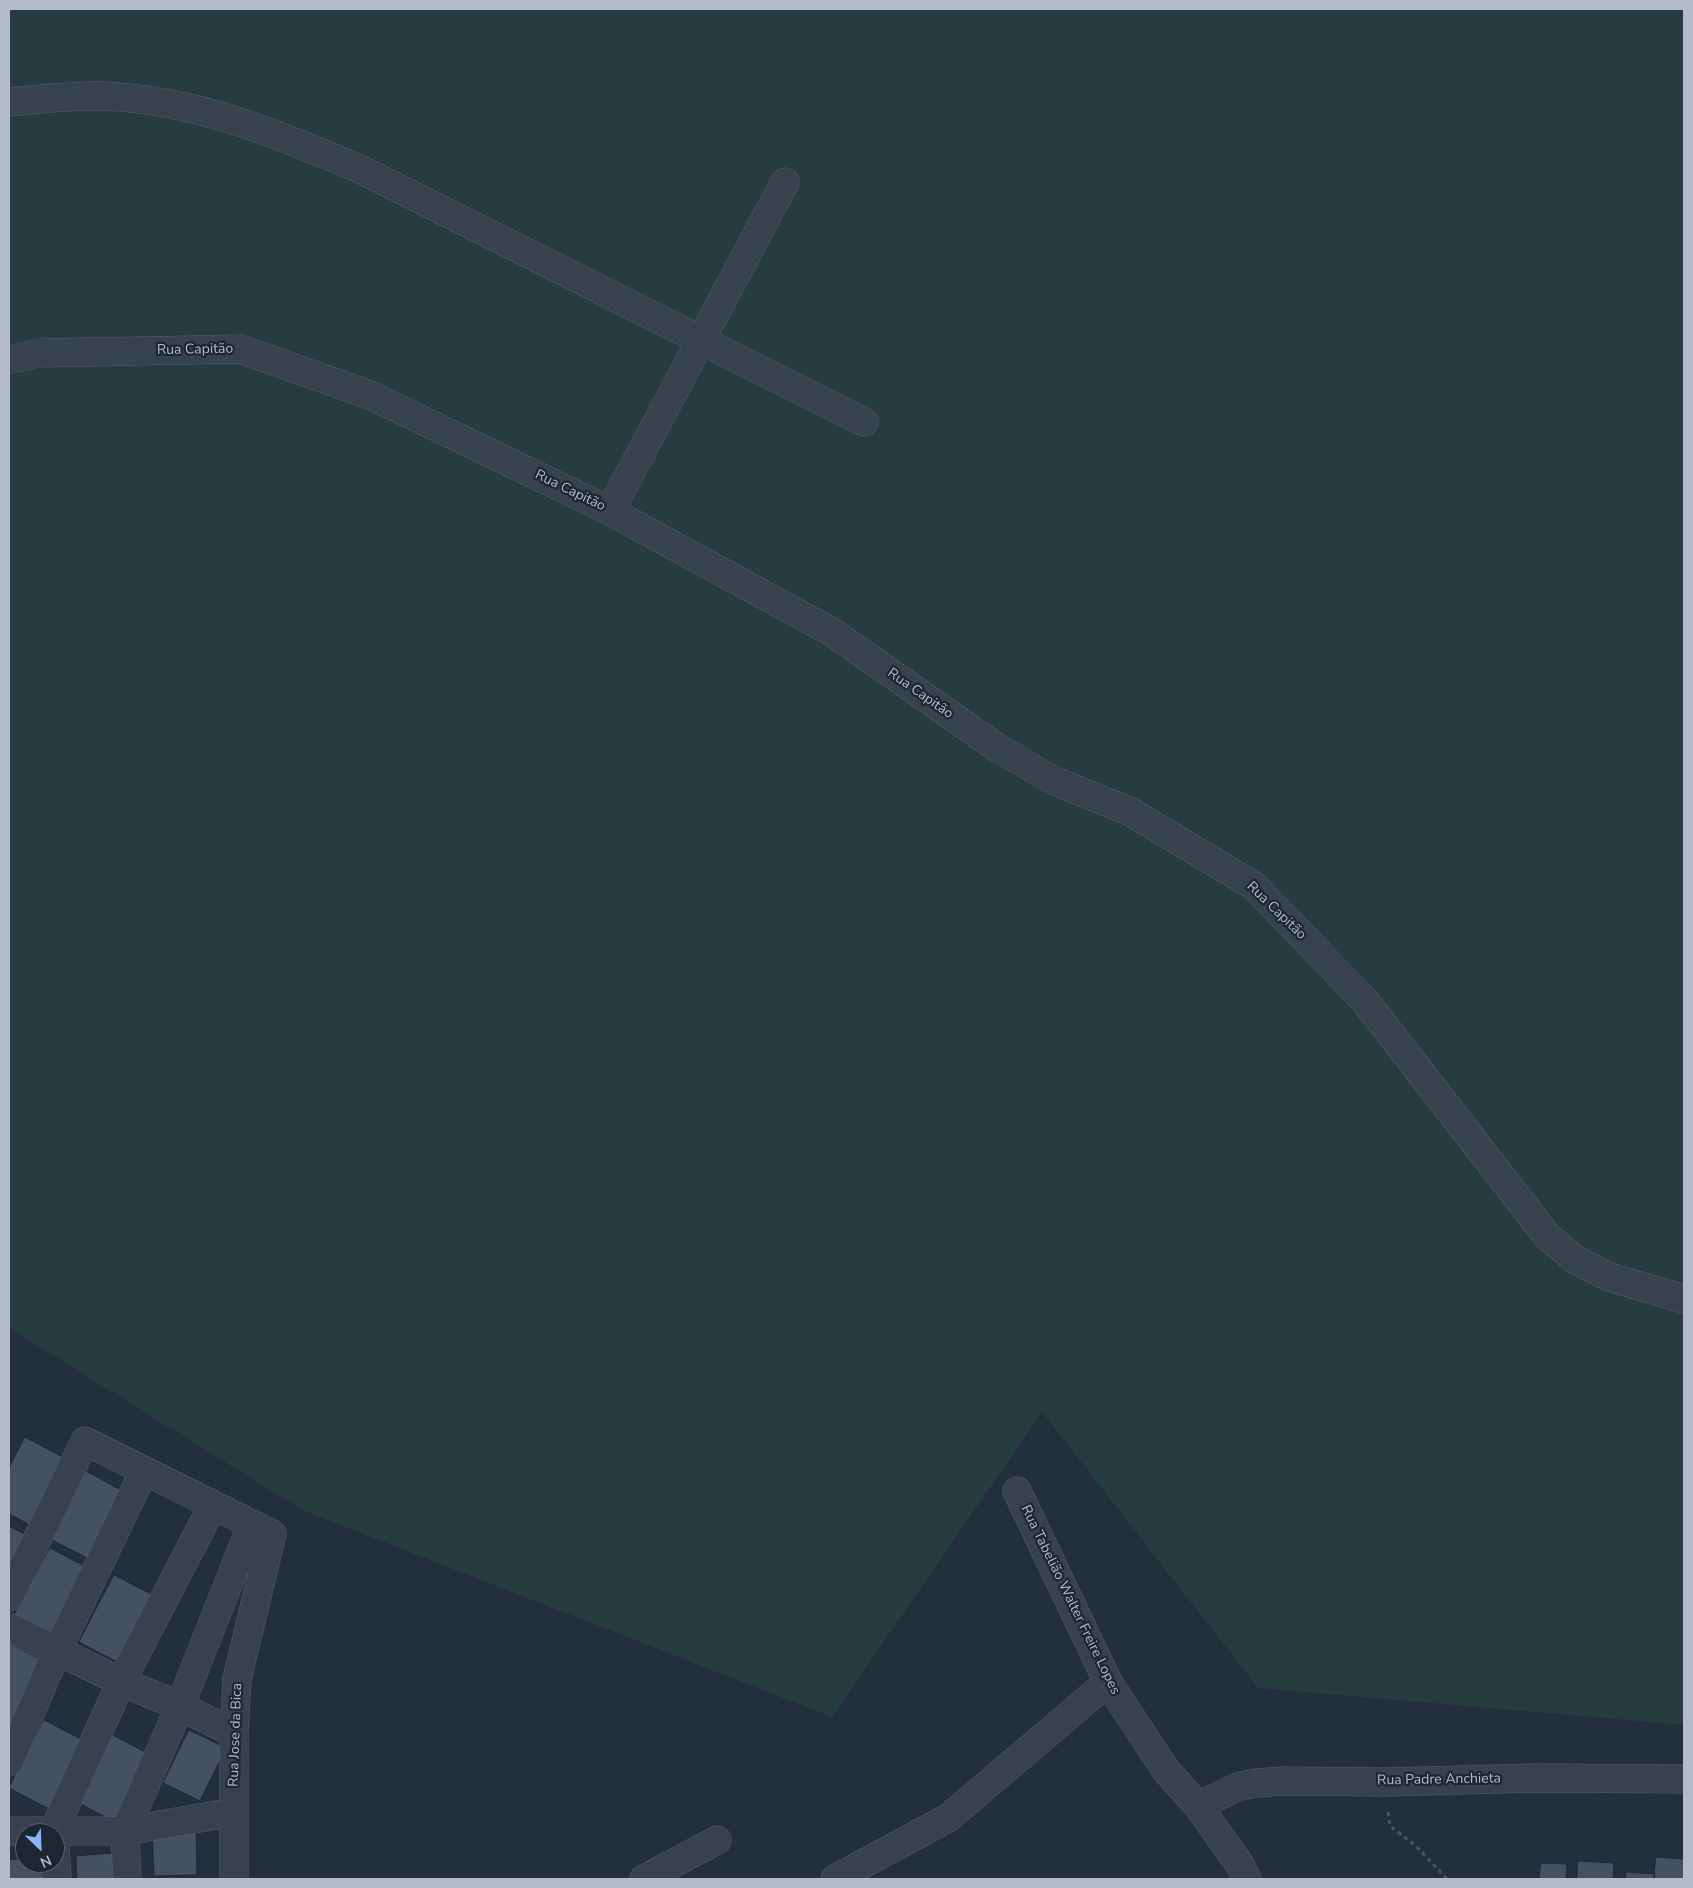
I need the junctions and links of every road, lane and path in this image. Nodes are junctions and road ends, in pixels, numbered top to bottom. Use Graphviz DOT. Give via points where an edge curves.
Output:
graph roads {
  1 [pos="9,102"];
  2 [pos="786,182"];
  3 [pos="700,341"];
  4 [pos="9,360"];
  5 [pos="864,422"];
  6 [pos="610,511"];
  7 [pos="1684,1299"];
  8 [pos="144,1470"];
  9 [pos="1017,1491"];
  10 [pos="213,1505"];
  11 [pos="262,1529"];
  12 [pos="9,1597"];
  13 [pos="9,1628"];
  14 [pos="57,1651"];
  15 [pos="121,1682"];
  16 [pos="1108,1682"];
  17 [pos="180,1706"];
  18 [pos="234,1733"];
  19 [pos="9,1762"];
  20 [pos="1684,1779"];
  21 [pos="1385,1782"];
  22 [pos="1198,1806"];
  23 [pos="234,1812"];
  24 [pos="60,1823"];
  25 [pos="125,1831"];
  26 [pos="65,1836"];
  27 [pos="716,1840"];
  28 [pos="127,1879"];
  29 [pos="234,1879"];
  30 [pos="644,1879"];
  31 [pos="835,1879"];
  32 [pos="1247,1879"];
  33 [pos="1446,1879"];
  1 -- 3 [label="street" via="104,96 162,103 223,116 279,135 362,170"];
  2 -- 3 [label="street"];
  3 -- 5 [label="street"];
  3 -- 6 [label="street"];
  4 -- 6 [label="street, Rua Capitão" via="39,353 240,349 370,395"];
  6 -- 7 [label="street, Rua Capitão" via="832,632 1007,753 1054,781 1131,812 1254,886 1365,1001 1548,1237 1576,1260 1609,1277"];
  8 -- 10 [label="street"];
  8 -- 12 [label="street" via="86,1441"];
  8 -- 14 [label="street"];
  9 -- 16 [label="street, Rua Tabelião Walter Freire Lopes"];
  10 -- 11 [label="street"];
  10 -- 15 [label="street"];
  11 -- 17 [label="street"];
  11 -- 18 [label="street, Rua Jose da Bica" via="237,1679"];
  13 -- 14 [label="street"];
  14 -- 15 [label="street"];
  14 -- 19 [label="street"];
  15 -- 17 [label="street"];
  15 -- 24 [label="street"];
  16 -- 22 [label="street, Rua Tabelião Walter Freire Lopes" via="1165,1769"];
  16 -- 31 [label="street" via="948,1818"];
  17 -- 18 [label="street"];
  17 -- 25 [label="street"];
  18 -- 23 [label="street, Rua Jose da Bica"];
  20 -- 21 [label="street, Rua Padre Anchieta"];
  21 -- 22 [label="street, Rua Padre Anchieta" via="1257,1783 1240,1786"];
  21 -- 33 [label="path" via="1390,1826 1416,1846"];
  22 -- 32 [label="street, Rua Tabelião Walter Freire Lopes"];
  23 -- 25 [label="street"];
  23 -- 29 [label="street, Rua Jose da Bica"];
  25 -- 26 [label="street"];
  25 -- 28 [label="street"];
  27 -- 30 [label="street"];
}
